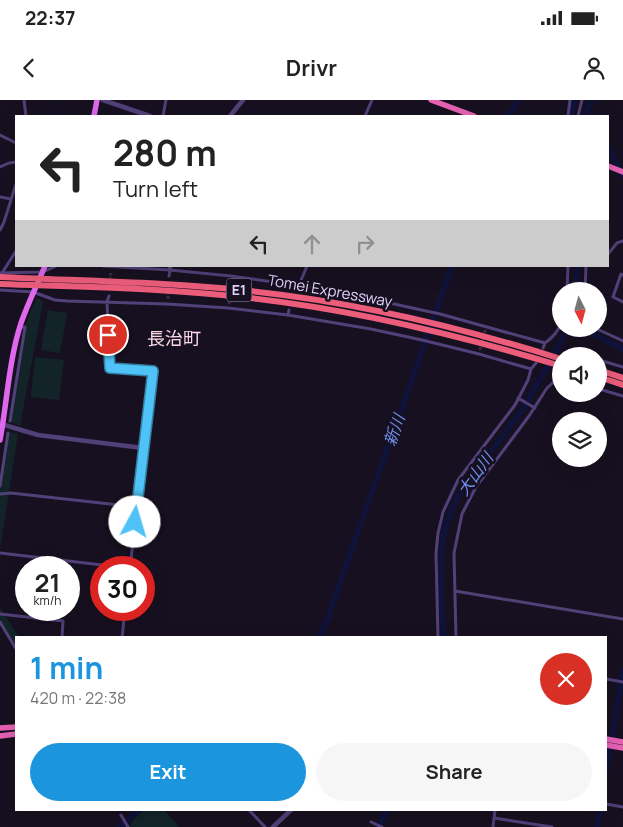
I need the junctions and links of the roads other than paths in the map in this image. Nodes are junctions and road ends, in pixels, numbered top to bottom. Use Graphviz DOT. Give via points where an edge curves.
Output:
graph roads {
  1 [pos="24,100"];
  2 [pos="97,100"];
  3 [pos="103,100"];
  4 [pos="166,100"];
  5 [pos="243,100"];
  6 [pos="372,100"];
  7 [pos="431,100"];
  8 [pos="570,100"];
  9 [pos="582,100"];
  10 [pos="26,115"];
  11 [pos="94,115"];
  12 [pos="147,115"];
  13 [pos="163,115"];
  14 [pos="231,115"];
  15 [pos="365,115"];
  16 [pos="471,115"];
  17 [pos="568,115"];
  18 [pos="578,115"];
  19 [pos="0,135"];
  20 [pos="15,142"];
  21 [pos="15,162"];
  22 [pos="609,166"];
  23 [pos="0,167"];
  24 [pos="623,172"];
  25 [pos="15,187"];
  26 [pos="0,197"];
  27 [pos="11,199"];
  28 [pos="0,230"];
  29 [pos="623,240"];
  30 [pos="15,253"];
  31 [pos="609,253"];
  32 [pos="111,267"];
  33 [pos="140,267"];
  34 [pos="307,267"];
  35 [pos="568,267"];
  36 [pos="586,267"];
  37 [pos="170,268"];
  38 [pos="44,269"];
  39 [pos="110,273"];
  40 [pos="1,274"];
  41 [pos="623,275"];
  42 [pos="169,276"];
  43 [pos="567,282"];
  44 [pos="585,282"];
  45 [pos="49,283"];
  46 [pos="0,284"];
  47 [pos="299,285"];
  48 [pos="0,290"];
  49 [pos="298,290"];
  50 [pos="33,292"];
  51 [pos="110,296"];
  52 [pos="168,299"];
  53 [pos="107,302"];
  54 [pos="623,302"];
  55 [pos="167,304"];
  56 [pos="289,310"];
  57 [pos="288,315"];
  58 [pos="20,326"];
  59 [pos="608,334"];
  60 [pos="552,337"];
  61 [pos="623,340"];
  62 [pos="545,342"];
  63 [pos="541,356"];
  64 [pos="552,360"];
  65 [pos="607,362"];
  66 [pos="623,367"];
  67 [pos="531,369"];
  68 [pos="607,373"];
  69 [pos="623,378"];
  70 [pos="607,380"];
  71 [pos="552,383"];
  72 [pos="623,385"];
  73 [pos="607,391"];
  74 [pos="623,396"];
  75 [pos="519,398"];
  76 [pos="534,407"];
  77 [pos="10,421"];
  78 [pos="1,424"];
  79 [pos="8,433"];
  80 [pos="0,440"];
  81 [pos="143,448"];
  82 [pos="0,486"];
  83 [pos="0,494"];
  84 [pos="137,507"];
  85 [pos="0,554"];
  86 [pos="131,556"];
  87 [pos="90,564"];
  88 [pos="455,591"];
  89 [pos="0,614"];
  90 [pos="623,619"];
  91 [pos="124,621"];
  92 [pos="0,622"];
  93 [pos="62,636"];
  94 [pos="122,636"];
  95 [pos="438,636"];
  96 [pos="456,636"];
  97 [pos="15,647"];
  98 [pos="607,679"];
  99 [pos="623,682"];
  100 [pos="15,727"];
  101 [pos="0,728"];
  102 [pos="15,734"];
  103 [pos="0,736"];
  104 [pos="607,739"];
  105 [pos="623,742"];
  106 [pos="607,745"];
  107 [pos="623,748"];
  108 [pos="607,804"];
  109 [pos="623,807"];
  110 [pos="250,811"];
  111 [pos="290,811"];
  112 [pos="495,811"];
  113 [pos="121,815"];
  114 [pos="494,818"];
  115 [pos="373,822"];
  116 [pos="126,824"];
  117 [pos="264,827"];
  118 [pos="273,827"];
  119 [pos="382,827"];
  120 [pos="493,827"];
  121 [pos="552,827"];
  1 -- 10 [label="street"];
  2 -- 11 [label="main road"];
  3 -- 12 [label="street"];
  4 -- 13 [label="street"];
  5 -- 14 [label="street"];
  6 -- 15 [label="street"];
  7 -- 16 [label="highway"];
  8 -- 17 [label="street"];
  9 -- 18 [label="street"];
  19 -- 20 [label="street"];
  21 -- 23 [label="street"];
  22 -- 24 [label="highway"];
  25 -- 27 [label="street"];
  26 -- 27 [label="street"];
  27 -- 28 [label="street"];
  29 -- 31 [label="street"];
  30 -- 40 [label="street"];
  32 -- 39 [label="street"];
  33 -- 37 [label="street"];
  34 -- 47 [label="street"];
  35 -- 43 [label="street"];
  36 -- 44 [label="street"];
  37 -- 42 [label="street"];
  37 -- 47 [label="street"];
  38 -- 40 [label="street"];
  38 -- 50 [label="main road"];
  40 -- 45 [label="highway, Tomei Expressway / E1"];
  41 -- 54 [label="street" via="613,297"];
  45 -- 46 [label="highway, Tomei Expressway / E1"];
  45 -- 63 [label="highway, Tomei Expressway / E1" via="156,283 330,302"];
  47 -- 49 [label="street"];
  47 -- 62 [label="street"];
  48 -- 50 [label="street"];
  50 -- 53 [label="street" via="67,302"];
  50 -- 58 [label="main road"];
  51 -- 53 [label="street"];
  52 -- 55 [label="street"];
  53 -- 55 [label="street"];
  53 -- 81 [label="street" via="110,368 153,371"];
  55 -- 57 [label="street" via="229,306"];
  56 -- 57 [label="street"];
  57 -- 67 [label="street" via="371,327 480,352"];
  58 -- 77 [label="street" via="26,327"];
  58 -- 78 [label="main road"];
  59 -- 61 [label="street"];
  60 -- 62 [label="street"];
  62 -- 63 [label="street"];
  63 -- 64 [label="highway, Tomei Expressway / E1"];
  63 -- 67 [label="street"];
  65 -- 66 [label="street"];
  67 -- 75 [label="street"];
  68 -- 69 [label="highway"];
  70 -- 72 [label="highway"];
  71 -- 76 [label="street"];
  73 -- 74 [label="street"];
  75 -- 76 [label="street"];
  75 -- 95 [label="street" via="458,480 444,512 436,553"];
  76 -- 88 [label="street" via="467,502 455,542"];
  78 -- 80 [label="main road"];
  78 -- 81 [label="street" via="38,435"];
  79 -- 82 [label="street"];
  81 -- 84 [label="street"];
  83 -- 84 [label="street"];
  84 -- 86 [label="street"];
  85 -- 87 [label="street"];
  88 -- 90 [label="street"];
  88 -- 96 [label="street"];
  89 -- 93 [label="street" via="63,621"];
  91 -- 94 [label="street"];
  92 -- 97 [label="street"];
  98 -- 99 [label="street"];
  100 -- 101 [label="highway"];
  102 -- 103 [label="highway"];
  104 -- 105 [label="highway"];
  106 -- 107 [label="highway"];
  108 -- 109 [label="street"];
  110 -- 117 [label="street"];
  111 -- 118 [label="street"];
  112 -- 114 [label="street"];
  113 -- 116 [label="street"];
  114 -- 120 [label="street"];
  114 -- 121 [label="street"];
  115 -- 119 [label="street"];
}
